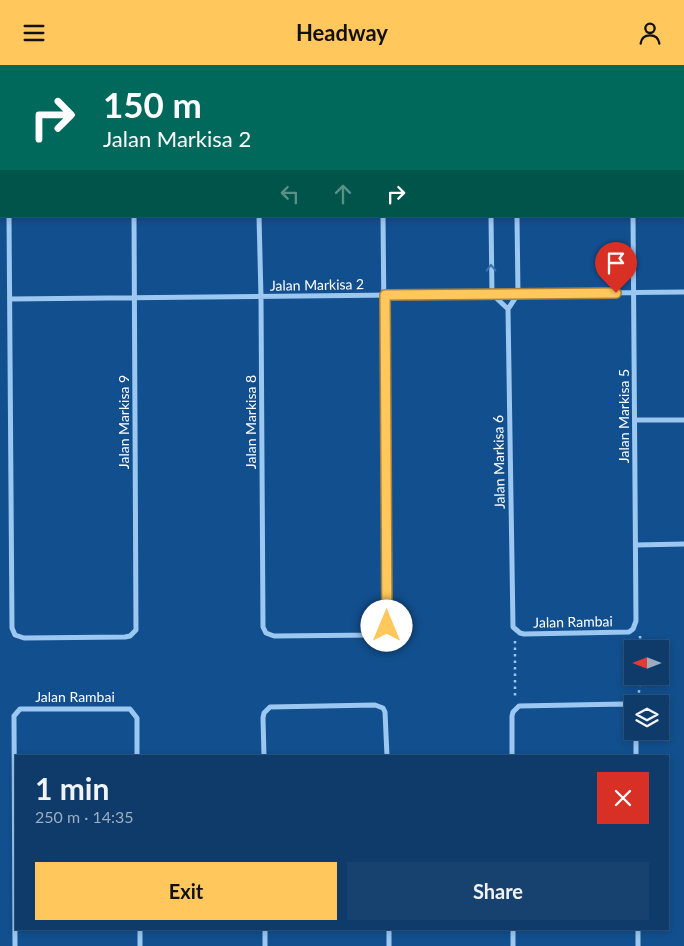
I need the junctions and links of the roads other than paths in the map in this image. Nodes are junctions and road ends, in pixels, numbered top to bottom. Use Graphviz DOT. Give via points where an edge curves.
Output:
graph roads {
  1 [pos="9,217"];
  2 [pos="134,217"];
  3 [pos="259,217"];
  4 [pos="383,217"];
  5 [pos="491,217"];
  6 [pos="517,217"];
  7 [pos="634,217"];
  8 [pos="684,292"];
  9 [pos="635,293"];
  10 [pos="492,294"];
  11 [pos="518,294"];
  12 [pos="385,295"];
  13 [pos="261,297"];
  14 [pos="135,298"];
  15 [pos="10,299"];
  16 [pos="508,309"];
  17 [pos="635,419"];
  18 [pos="684,419"];
  19 [pos="684,544"];
  20 [pos="636,545"];
  21 [pos="513,614"];
  22 [pos="636,615"];
  23 [pos="624,704"];
  24 [pos="636,740"];
  25 [pos="137,755"];
  26 [pos="264,755"];
  27 [pos="387,755"];
  28 [pos="512,755"];
  29 [pos="636,755"];
  30 [pos="140,930"];
  31 [pos="265,930"];
  32 [pos="388,930"];
  33 [pos="513,930"];
  34 [pos="638,930"];
  35 [pos="15,946"];
  36 [pos="140,946"];
  37 [pos="265,946"];
  38 [pos="389,946"];
  39 [pos="513,946"];
  40 [pos="638,946"];
  1 -- 15 [label="street"];
  2 -- 14 [label="street, Jalan Markisa 9"];
  3 -- 13 [label="street, Jalan Markisa 8"];
  4 -- 12 [label="street"];
  10 -- 5 [label="street, one-way"];
  6 -- 11 [label="street"];
  7 -- 9 [label="street, Jalan Markisa 5"];
  8 -- 9 [label="street, Jalan Markisa 2"];
  9 -- 11 [label="street, Jalan Markisa 2"];
  9 -- 17 [label="street, Jalan Markisa 5"];
  10 -- 11 [label="street, Jalan Markisa 2"];
  10 -- 12 [label="street, Jalan Markisa 2"];
  10 -- 16 [label="street"];
  11 -- 16 [label="street"];
  12 -- 13 [label="street, Jalan Markisa 2"];
  12 -- 13 [label="street, Jalan Markisa 8" via="387,626 376,635 274,636 266,633 263,627"];
  13 -- 14 [label="street, Jalan Markisa 2"];
  14 -- 15 [label="street, Jalan Markisa 2"];
  14 -- 15 [label="street, Jalan Markisa 9" via="136,627 133,634 125,637 42,638 19,637 12,628"];
  16 -- 21 [label="street, Jalan Markisa 6"];
  17 -- 18 [label="street"];
  17 -- 20 [label="street, Jalan Markisa 5"];
  19 -- 20 [label="street"];
  20 -- 22 [label="street, Jalan Markisa 5"];
  21 -- 22 [label="street, Jalan Rambai" via="513,627 524,634 625,633 635,626"];
  23 -- 28 [label="street" via="523,705 515,708"];
  24 -- 29 [label="street"];
  25 -- 35 [label="street, Jalan Rambai" via="137,718 126,708 24,709 16,712 13,719"];
  26 -- 27 [label="street" via="263,720 267,709 275,706 357,705 379,706 386,712"];
  30 -- 36 [label="street"];
  31 -- 37 [label="street"];
  32 -- 38 [label="street"];
  33 -- 39 [label="street"];
  34 -- 40 [label="street"];
}
